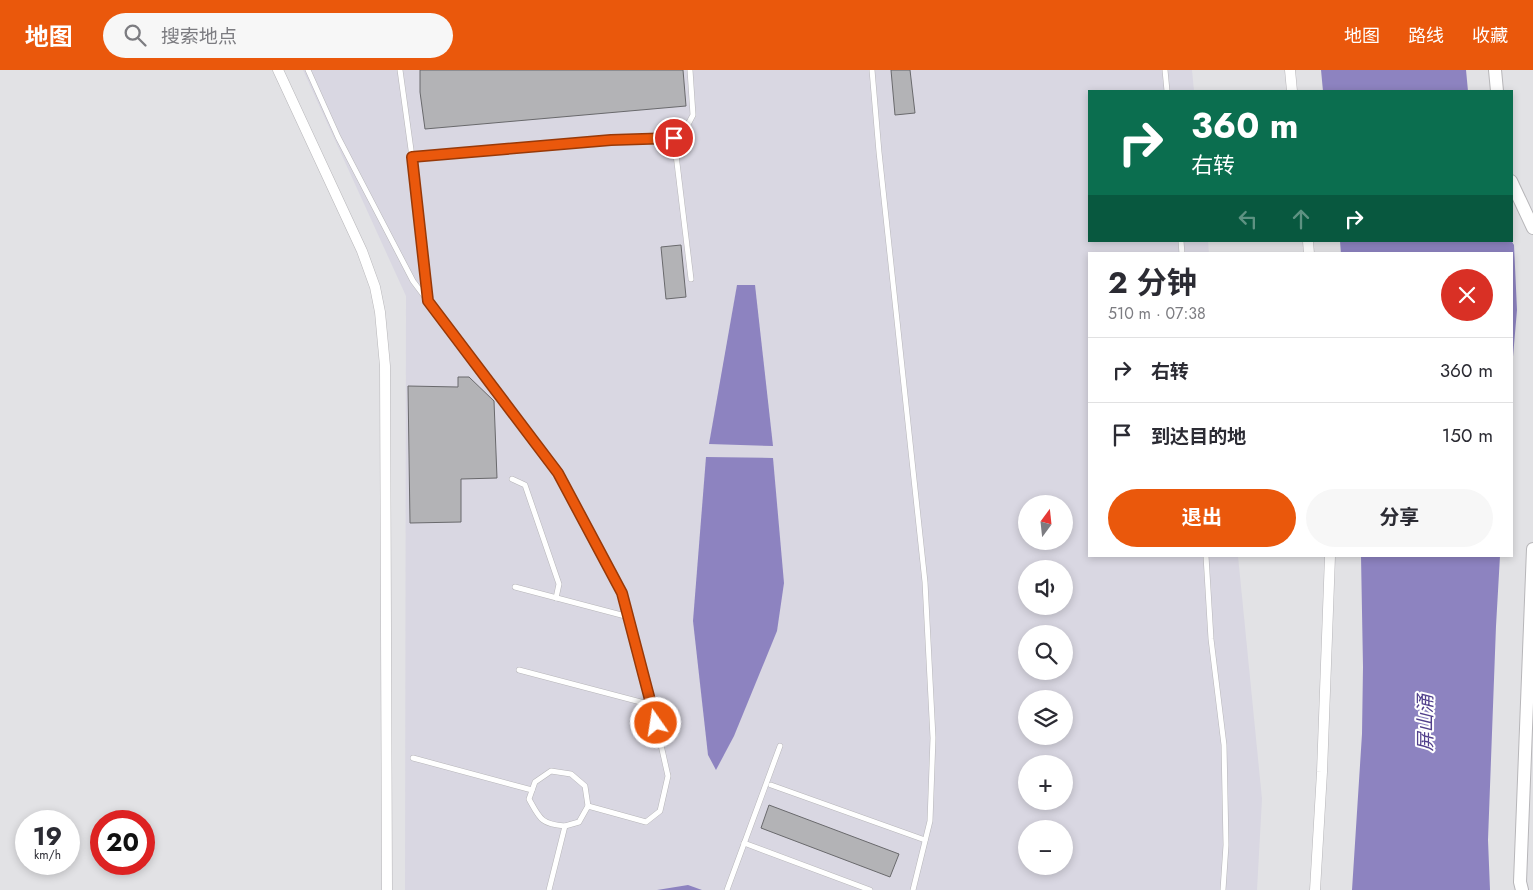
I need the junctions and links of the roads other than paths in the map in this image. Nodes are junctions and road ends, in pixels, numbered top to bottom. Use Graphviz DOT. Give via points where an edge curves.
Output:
graph roads {
  1 [pos="278,70"];
  2 [pos="308,70"];
  3 [pos="400,70"];
  4 [pos="690,70"];
  5 [pos="872,70"];
  6 [pos="1165,70"];
  7 [pos="1290,70"];
  8 [pos="1495,70"];
  9 [pos="1167,90"];
  10 [pos="1292,90"];
  11 [pos="1497,90"];
  12 [pos="674,138"];
  13 [pos="412,157"];
  14 [pos="1513,185"];
  15 [pos="1533,228"];
  16 [pos="691,279"];
  17 [pos="428,301"];
  18 [pos="512,479"];
  19 [pos="1533,549"];
  20 [pos="1206,557"];
  21 [pos="1330,557"];
  22 [pos="515,587"];
  23 [pos="556,598"];
  24 [pos="629,617"];
  25 [pos="519,670"];
  26 [pos="652,705"];
  27 [pos="780,746"];
  28 [pos="413,758"];
  29 [pos="771,785"];
  30 [pos="532,790"];
  31 [pos="588,806"];
  32 [pos="565,826"];
  33 [pos="925,840"];
  34 [pos="744,843"];
  35 [pos="387,890"];
  36 [pos="548,890"];
  37 [pos="727,890"];
  38 [pos="870,890"];
  39 [pos="913,890"];
  40 [pos="1223,890"];
  41 [pos="1315,890"];
  42 [pos="1522,890"];
  1 -- 35 [label="street" via="362,251 376,287 380,312 385,376"];
  2 -- 17 [label="lane" via="338,137 412,281"];
  3 -- 13 [label="lane"];
  4 -- 12 [label="lane" via="694,115 685,130"];
  5 -- 33 [label="lane" via="925,582 933,738 930,821"];
  6 -- 9 [label="lane"];
  7 -- 10 [label="street"];
  8 -- 11 [label="street"];
  12 -- 13 [label="lane" via="602,140"];
  12 -- 16 [label="lane"];
  13 -- 17 [label="lane"];
  14 -- 15 [label="street"];
  17 -- 24 [label="lane" via="558,473 622,593"];
  18 -- 23 [label="lane" via="525,485 559,584"];
  19 -- 42 [label="street"];
  20 -- 40 [label="lane" via="1211,639 1224,745 1226,845"];
  21 -- 41 [label="street"];
  22 -- 23 [label="lane"];
  23 -- 24 [label="lane"];
  24 -- 26 [label="lane"];
  25 -- 26 [label="lane"];
  26 -- 31 [label="lane" via="668,776 660,811 646,822"];
  27 -- 34 [label="lane"];
  28 -- 30 [label="lane"];
  29 -- 33 [label="lane"];
  30 -- 31 [label="lane" via="534,782 551,770 571,774 585,786"];
  30 -- 32 [label="lane" via="529,799 538,816 549,825"];
  31 -- 32 [label="lane" via="579,822"];
  32 -- 36 [label="lane"];
  33 -- 39 [label="lane"];
  34 -- 37 [label="lane"];
  34 -- 38 [label="lane"];
}
